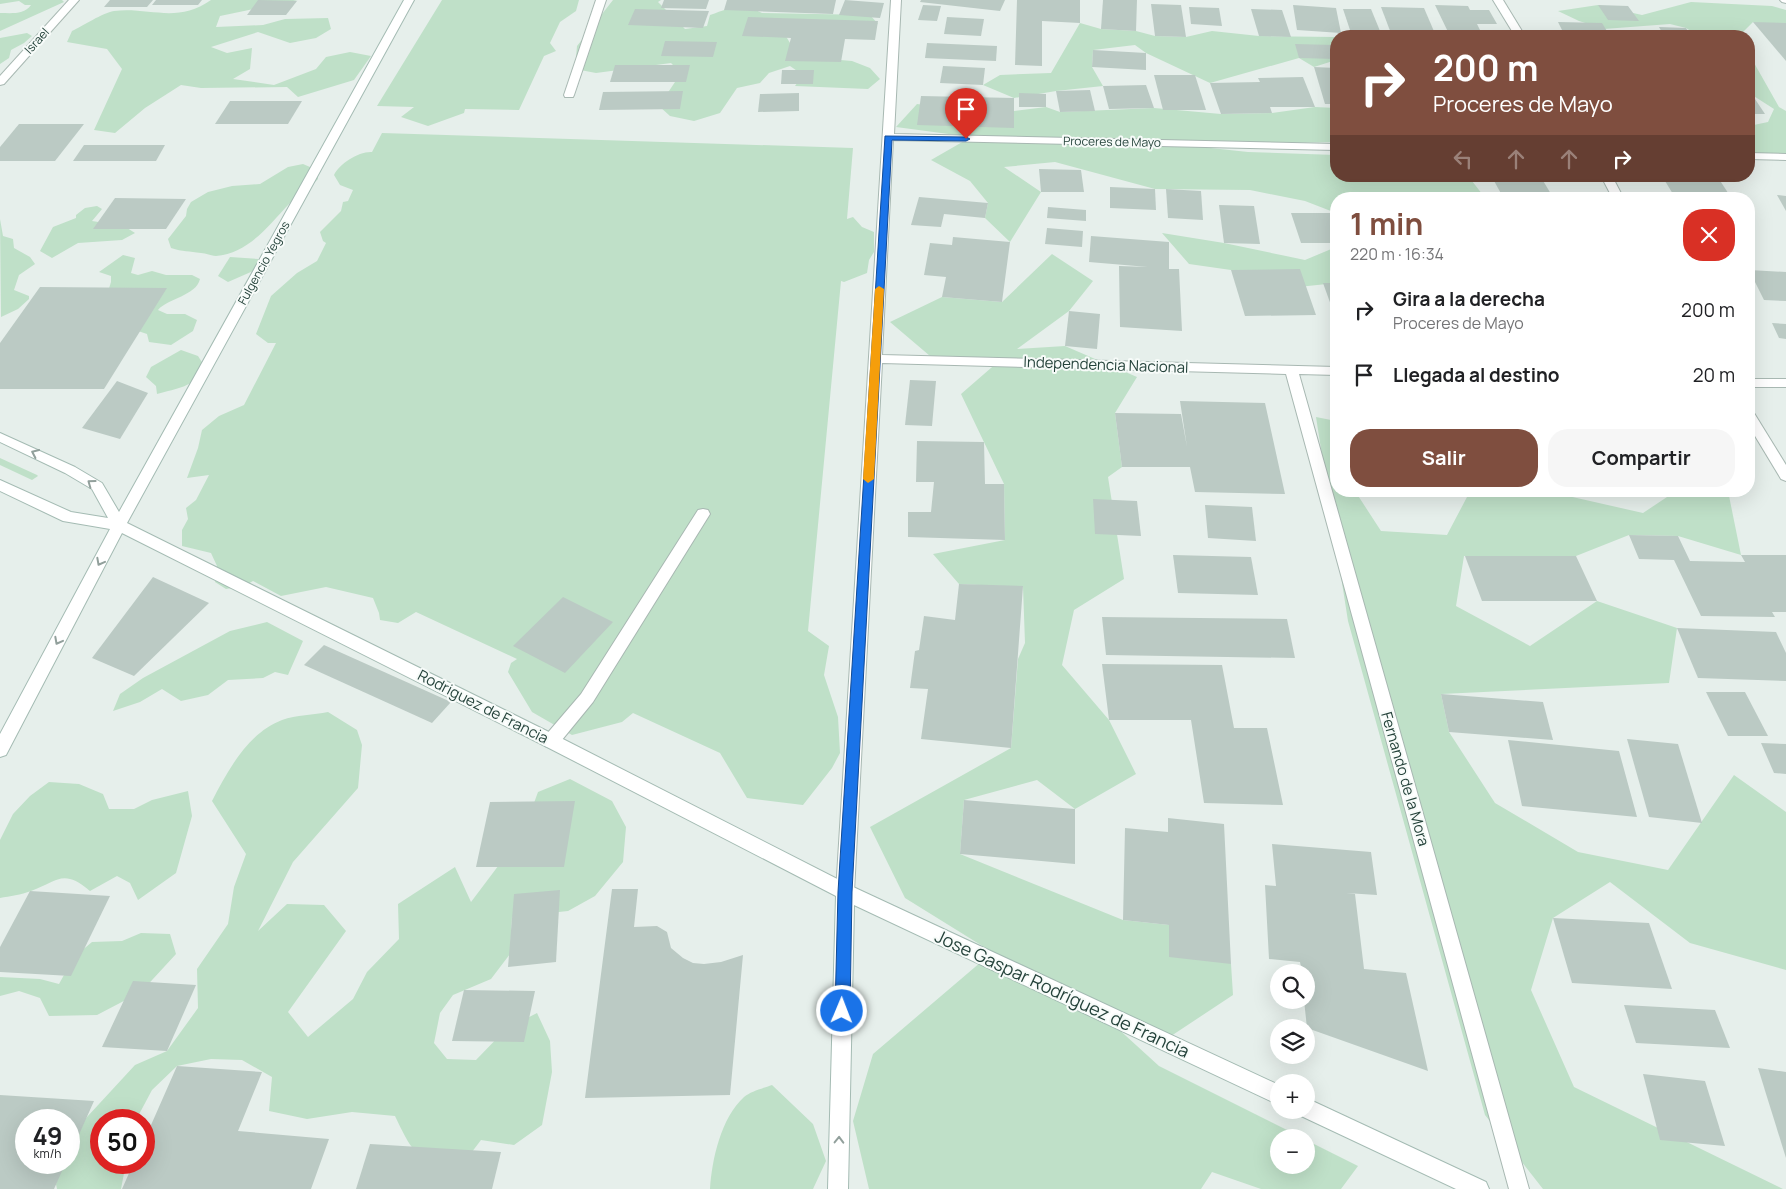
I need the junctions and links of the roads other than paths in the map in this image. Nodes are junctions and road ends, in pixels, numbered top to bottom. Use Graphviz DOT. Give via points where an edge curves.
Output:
graph roads {
  1 [pos="74,0"];
  2 [pos="409,0"];
  3 [pos="601,0"];
  4 [pos="896,0"];
  5 [pos="1498,0"];
  6 [pos="1516,30"];
  7 [pos="0,82"];
  8 [pos="569,95"];
  9 [pos="888,137"];
  10 [pos="1330,147"];
  11 [pos="1755,156"];
  12 [pos="1786,157"];
  13 [pos="875,358"];
  14 [pos="1291,370"];
  15 [pos="1330,371"];
  16 [pos="1755,383"];
  17 [pos="1786,383"];
  18 [pos="1755,426"];
  19 [pos="0,437"];
  20 [pos="1786,476"];
  21 [pos="0,485"];
  22 [pos="703,514"];
  23 [pos="119,525"];
  24 [pos="551,741"];
  25 [pos="0,750"];
  26 [pos="845,892"];
  27 [pos="1270,1091"];
  28 [pos="1315,1112"];
  29 [pos="838,1189"];
  30 [pos="1480,1189"];
  31 [pos="1519,1189"];
  1 -- 7 [label="street, Israel"];
  2 -- 23 [label="street, Fulgencio Yegros"];
  3 -- 8 [label="street"];
  4 -- 9 [label="street"];
  5 -- 6 [label="street"];
  9 -- 10 [label="street, Proceres de Mayo"];
  9 -- 13 [label="street"];
  11 -- 12 [label="street"];
  13 -- 14 [label="street, Independencia Nacional"];
  13 -- 26 [label="street"];
  14 -- 15 [label="street, Independencia Nacional"];
  14 -- 31 [label="street, Fernando de la Mora"];
  16 -- 17 [label="street"];
  18 -- 20 [label="street"];
  23 -- 19 [label="street, one-way" via="97,486"];
  21 -- 23 [label="street, Rodriguez de Francia" via="68,517"];
  22 -- 24 [label="street" via="587,698"];
  23 -- 24 [label="street, Rodriguez de Francia"];
  23 -- 25 [label="street, Fulgencio Yegros, one-way"];
  24 -- 26 [label="street, Rodriguez de Francia"];
  26 -- 27 [label="street, Jose Gaspar Rodríguez de Francia"];
  29 -- 26 [label="street, one-way"];
  28 -- 30 [label="street"];
}
